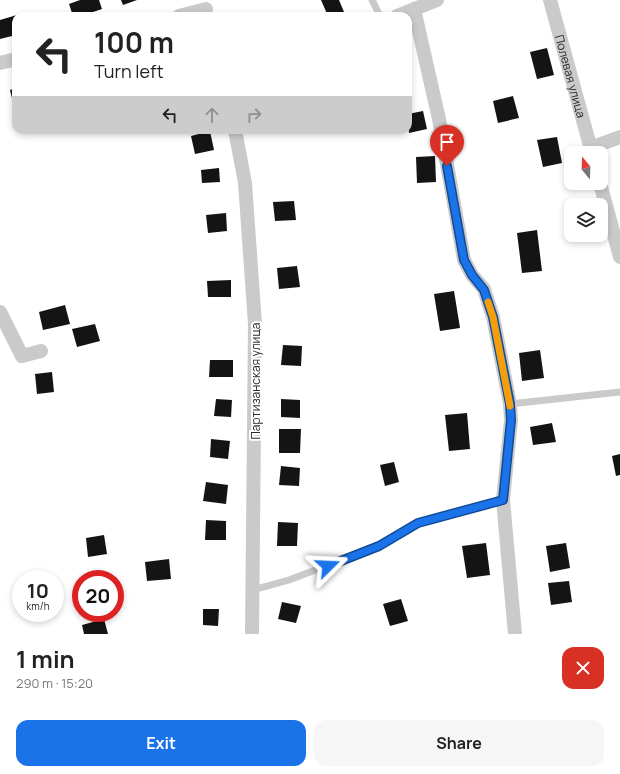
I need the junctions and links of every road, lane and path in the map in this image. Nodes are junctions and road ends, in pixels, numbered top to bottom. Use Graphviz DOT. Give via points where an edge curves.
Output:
graph roads {
  1 [pos="372,0"];
  2 [pos="437,0"];
  3 [pos="550,0"];
  4 [pos="205,8"];
  5 [pos="414,9"];
  6 [pos="192,12"];
  7 [pos="378,12"];
  8 [pos="407,12"];
  9 [pos="12,60"];
  10 [pos="0,63"];
  11 [pos="236,134"];
  12 [pos="620,137"];
  13 [pos="590,146"];
  14 [pos="600,146"];
  15 [pos="602,190"];
  16 [pos="620,257"];
  17 [pos="0,312"];
  18 [pos="41,351"];
  19 [pos="620,392"];
  20 [pos="510,404"];
  21 [pos="503,500"];
  22 [pos="253,590"];
  23 [pos="252,634"];
  24 [pos="515,634"];
  1 -- 7 [label="lane"];
  2 -- 5 [label="street"];
  3 -- 13 [label="street, Полевая улица"];
  4 -- 6 [label="street"];
  5 -- 8 [label="street"];
  5 -- 20 [label="street" via="439,119 464,260 484,290 493,317"];
  9 -- 10 [label="street"];
  11 -- 22 [label="street, Партизанская улица" via="245,183 255,324"];
  12 -- 14 [label="street"];
  15 -- 16 [label="street"];
  17 -- 18 [label="street" via="22,356"];
  19 -- 20 [label="lane"];
  20 -- 21 [label="street" via="511,420"];
  21 -- 22 [label="lane" via="418,523 379,546 289,580"];
  21 -- 24 [label="street"];
  22 -- 23 [label="street, Партизанская улица"];
}
